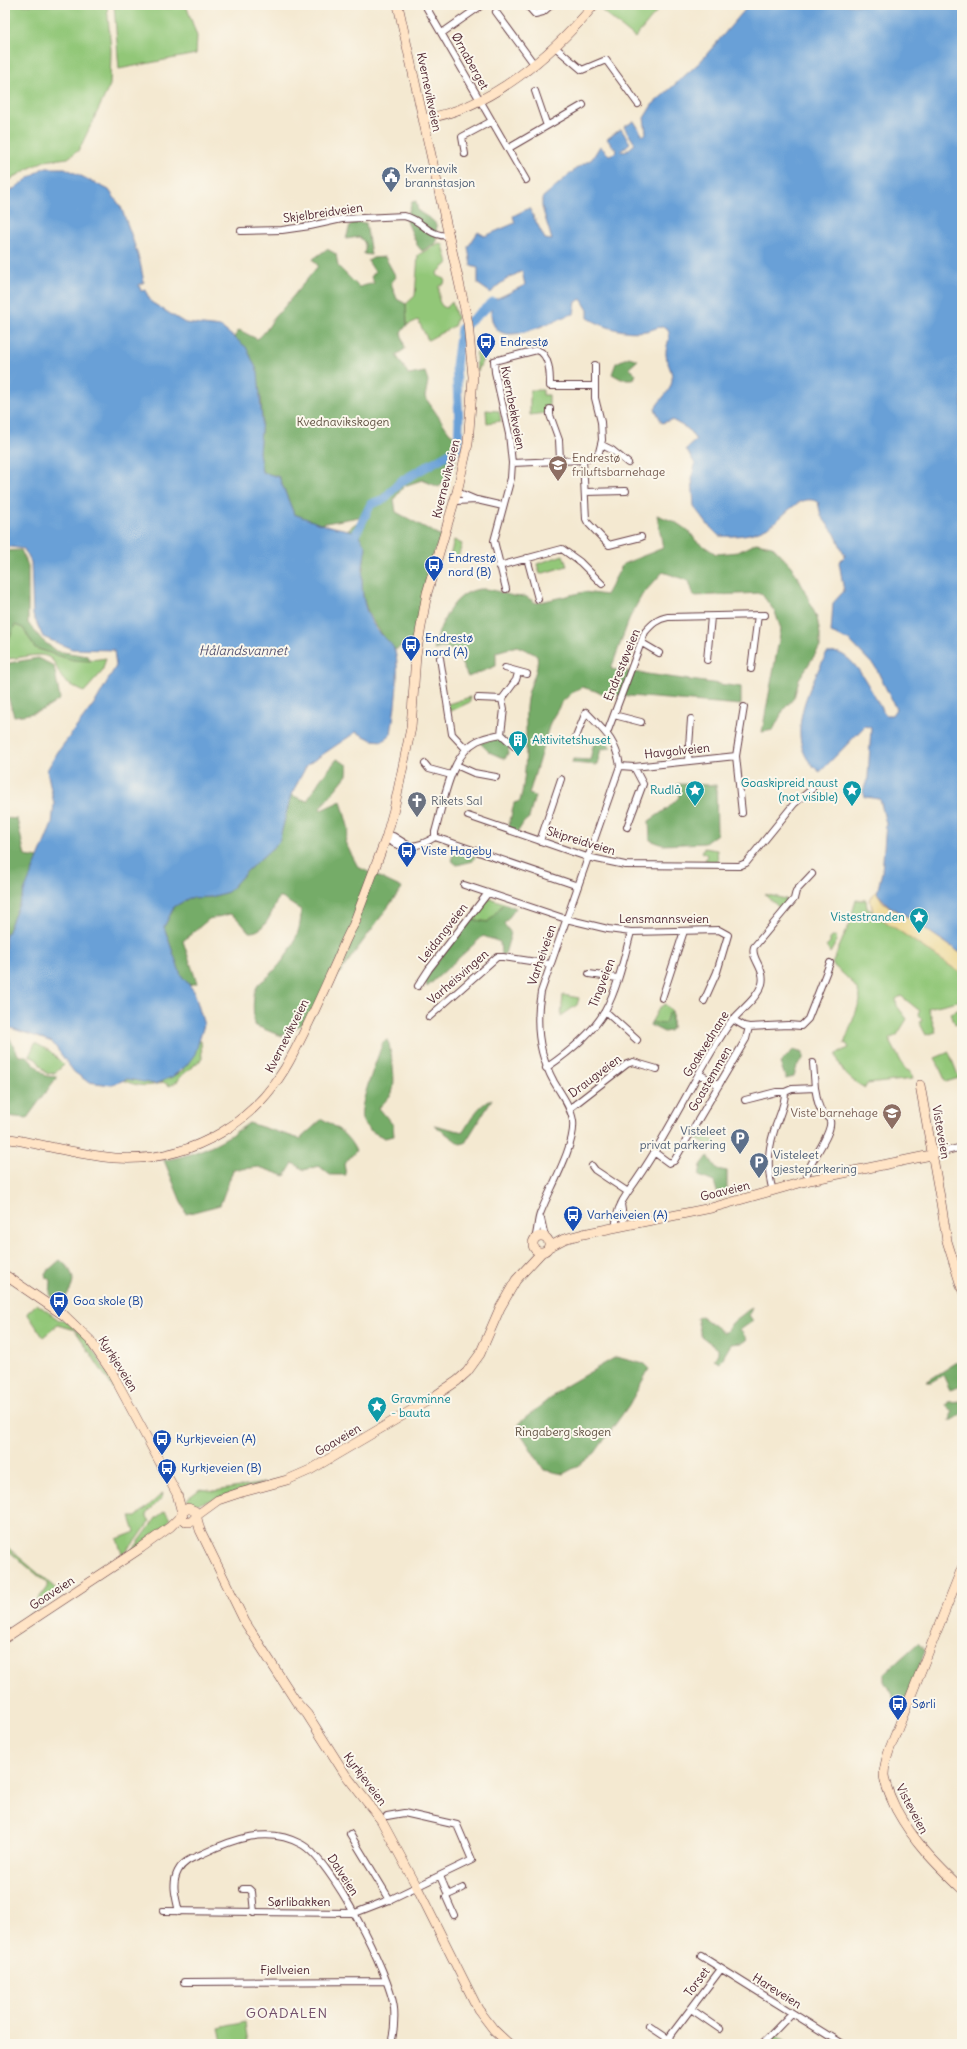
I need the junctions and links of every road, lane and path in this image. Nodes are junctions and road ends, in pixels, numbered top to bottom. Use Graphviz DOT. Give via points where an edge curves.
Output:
graph roads {
  1 [pos="398,5"];
  2 [pos="425,5"];
  3 [pos="482,5"];
  4 [pos="527,5"];
  5 [pos="551,5"];
  6 [pos="594,5"];
  7 [pos="496,12"];
  8 [pos="442,33"];
  9 [pos="555,47"];
  10 [pos="534,64"];
  11 [pos="534,91"];
  12 [pos="479,99"];
  13 [pos="638,104"];
  14 [pos="582,105"];
  15 [pos="423,119"];
  16 [pos="492,121"];
  17 [pos="547,126"];
  18 [pos="509,148"];
  19 [pos="466,154"];
  20 [pos="526,180"];
  21 [pos="241,230"];
  22 [pos="450,236"];
  23 [pos="595,365"];
  24 [pos="594,386"];
  25 [pos="550,409"];
  26 [pos="602,446"];
  27 [pos="560,460"];
  28 [pos="583,460"];
  29 [pos="512,463"];
  30 [pos="628,464"];
  31 [pos="626,490"];
  32 [pos="457,492"];
  33 [pos="585,492"];
  34 [pos="477,500"];
  35 [pos="454,501"];
  36 [pos="503,506"];
  37 [pos="641,536"];
  38 [pos="527,558"];
  39 [pos="499,566"];
  40 [pos="602,584"];
  41 [pos="506,589"];
  42 [pos="538,599"];
  43 [pos="758,615"];
  44 [pos="765,615"];
  45 [pos="711,616"];
  46 [pos="642,643"];
  47 [pos="660,653"];
  48 [pos="440,658"];
  49 [pos="707,660"];
  50 [pos="505,668"];
  51 [pos="751,669"];
  52 [pos="518,673"];
  53 [pos="527,674"];
  54 [pos="478,698"];
  55 [pos="502,699"];
  56 [pos="744,707"];
  57 [pos="614,715"];
  58 [pos="692,719"];
  59 [pos="641,722"];
  60 [pos="608,733"];
  61 [pos="501,734"];
  62 [pos="574,742"];
  63 [pos="514,746"];
  64 [pos="466,749"];
  65 [pos="736,756"];
  66 [pos="688,760"];
  67 [pos="425,764"];
  68 [pos="456,765"];
  69 [pos="620,766"];
  70 [pos="634,767"];
  71 [pos="451,775"];
  72 [pos="496,777"];
  73 [pos="562,779"];
  74 [pos="812,789"];
  75 [pos="742,813"];
  76 [pos="468,816"];
  77 [pos="627,827"];
  78 [pos="435,837"];
  79 [pos="390,839"];
  80 [pos="540,841"];
  81 [pos="587,857"];
  82 [pos="812,874"];
  83 [pos="464,885"];
  84 [pos="578,886"];
  85 [pos="488,893"];
  86 [pos="566,919"];
  87 [pos="684,931"];
  88 [pos="631,932"];
  89 [pos="830,963"];
  90 [pos="550,964"];
  91 [pos="589,974"];
  92 [pos="617,978"];
  93 [pos="418,986"];
  94 [pos="662,998"];
  95 [pos="704,1000"];
  96 [pos="605,1011"];
  97 [pos="429,1017"];
  98 [pos="732,1019"];
  99 [pos="749,1027"];
  100 [pos="637,1040"];
  101 [pos="813,1063"];
  102 [pos="546,1068"];
  103 [pos="657,1069"];
  104 [pos="699,1074"];
  105 [pos="719,1085"];
  106 [pos="920,1085"];
  107 [pos="815,1088"];
  108 [pos="785,1092"];
  109 [pos="745,1100"];
  110 [pos="570,1109"];
  111 [pos="5,1138"];
  112 [pos="962,1147"];
  113 [pos="654,1152"];
  114 [pos="932,1155"];
  115 [pos="592,1166"];
  116 [pos="807,1174"];
  117 [pos="774,1191"];
  118 [pos="628,1192"];
  119 [pos="541,1212"];
  120 [pos="620,1225"];
  121 [pos="547,1241"];
  122 [pos="534,1242"];
  123 [pos="540,1253"];
  124 [pos="524,1270"];
  125 [pos="5,1275"];
  126 [pos="962,1289"];
  127 [pos="189,1515"];
  128 [pos="962,1568"];
  129 [pos="5,1638"];
  130 [pos="387,1816"];
  131 [pos="350,1834"];
  132 [pos="440,1876"];
  133 [pos="418,1887"];
  134 [pos="463,1888"];
  135 [pos="962,1888"];
  136 [pos="243,1889"];
  137 [pos="448,1895"];
  138 [pos="390,1900"];
  139 [pos="163,1911"];
  140 [pos="180,1912"];
  141 [pos="254,1913"];
  142 [pos="355,1913"];
  143 [pos="454,1915"];
  144 [pos="701,1956"];
  145 [pos="721,1969"];
  146 [pos="386,1981"];
  147 [pos="184,1982"];
  148 [pos="691,2009"];
  149 [pos="792,2013"];
  150 [pos="649,2026"];
  151 [pos="720,2029"];
  152 [pos="671,2042"];
  153 [pos="391,2044"];
  154 [pos="509,2044"];
  155 [pos="762,2044"];
  156 [pos="842,2044"];
  1 -- 15 [label="main road, Kvernevikveien"];
  2 -- 8 [label="street, Ørnaberget"];
  3 -- 8 [label="street, Ørnaberget"];
  4 -- 5 [label="street" via="535,14 543,12"];
  6 -- 9 [label="main road"];
  7 -- 10 [label="street"];
  8 -- 12 [label="street, Ørnaberget"];
  9 -- 10 [label="main road"];
  9 -- 13 [label="street" via="582,70 606,60"];
  10 -- 12 [label="main road"];
  11 -- 17 [label="street"];
  12 -- 15 [label="main road" via="446,114"];
  12 -- 16 [label="street, Ørnaberget"];
  14 -- 17 [label="street"];
  15 -- 22 [label="main road, Kvernevikveien"];
  16 -- 18 [label="street, Ørnaberget"];
  16 -- 19 [label="street" via="462,137"];
  17 -- 18 [label="street"];
  18 -- 20 [label="street, Ørnaberget"];
  21 -- 22 [label="street, Skjelbreidveien" via="282,230 342,219 404,216 411,217 435,234"];
  22 -- 32 [label="main road, Kvernevikveien" via="468,323 473,377 468,444"];
  23 -- 24 [label="street"];
  24 -- 26 [label="street" via="601,422"];
  24 -- 29 [label="street, Kvernbekkveien" via="550,386 547,360 537,350 494,361 509,434"];
  25 -- 27 [label="street"];
  26 -- 28 [label="street" via="595,456"];
  26 -- 30 [label="street" via="612,450"];
  27 -- 28 [label="street"];
  27 -- 29 [label="street"];
  28 -- 33 [label="street"];
  29 -- 36 [label="street, Kvernbekkveien"];
  31 -- 33 [label="street"];
  32 -- 34 [label="street"];
  32 -- 35 [label="main road, Kvernevikveien"];
  33 -- 37 [label="street" via="586,519 609,545"];
  34 -- 35 [label="street"];
  34 -- 36 [label="street"];
  35 -- 79 [label="main road, Kvernevikveien" via="426,593 416,655 407,780"];
  36 -- 39 [label="street, Kvernbekkveien" via="494,541"];
  38 -- 39 [label="street"];
  38 -- 40 [label="street" via="562,549 580,562"];
  38 -- 42 [label="street"];
  39 -- 41 [label="street, Kvernbekkveien"];
  43 -- 44 [label="street, Endrestøveien"];
  43 -- 45 [label="street, Endrestøveien"];
  43 -- 51 [label="street"];
  45 -- 46 [label="street, Endrestøveien" via="662,618 648,628"];
  45 -- 49 [label="street"];
  46 -- 47 [label="street"];
  46 -- 57 [label="street, Endrestøveien"];
  48 -- 64 [label="street" via="452,734"];
  50 -- 52 [label="street"];
  52 -- 53 [label="street"];
  52 -- 55 [label="street"];
  54 -- 55 [label="street"];
  55 -- 61 [label="street" via="504,709"];
  56 -- 65 [label="street"];
  57 -- 59 [label="street"];
  57 -- 60 [label="street, Endrestøveien"];
  58 -- 66 [label="street"];
  60 -- 62 [label="street" via="586,712"];
  60 -- 69 [label="street" via="618,751"];
  61 -- 63 [label="street"];
  61 -- 64 [label="street" via="486,736"];
  64 -- 68 [label="street"];
  65 -- 66 [label="street, Havgolveien"];
  65 -- 75 [label="street"];
  66 -- 70 [label="street, Havgolveien"];
  67 -- 71 [label="street" via="429,769"];
  68 -- 71 [label="street"];
  68 -- 72 [label="street" via="474,773"];
  69 -- 70 [label="street, Havgolveien"];
  69 -- 81 [label="street, Varheiveien"];
  70 -- 77 [label="street" via="643,784"];
  71 -- 78 [label="street"];
  73 -- 80 [label="street"];
  74 -- 81 [label="street, Skipreidveien" via="794,804 746,863 739,866 625,865"];
  76 -- 80 [label="street, Skipreidveien"];
  78 -- 79 [label="street" via="402,847"];
  78 -- 84 [label="street"];
  79 -- 111 [label="main road, Kvernevikveien" via="374,884 300,1040 280,1076 254,1108 221,1134 189,1149 143,1158 100,1156"];
  80 -- 81 [label="street, Skipreidveien"];
  81 -- 84 [label="street, Varheiveien"];
  82 -- 98 [label="street, Goakvednane" via="754,947 754,956 763,978 761,986"];
  83 -- 85 [label="street, Lensmannsveien"];
  84 -- 86 [label="street, Varheiveien"];
  85 -- 86 [label="street, Lensmannsveien"];
  85 -- 93 [label="street, Leidangveien" via="429,968"];
  86 -- 88 [label="street, Lensmannsveien"];
  86 -- 90 [label="street, Varheiveien"];
  87 -- 88 [label="street, Lensmannsveien"];
  87 -- 94 [label="street"];
  87 -- 95 [label="street, Lensmannsveien" via="719,930 728,935 717,972"];
  88 -- 92 [label="street, Tingveien"];
  89 -- 99 [label="street" via="806,1023 797,1026"];
  90 -- 97 [label="street, Varheisvingen" via="497,957"];
  90 -- 102 [label="street, Varheiveien" via="537,1012 537,1030"];
  91 -- 92 [label="street"];
  92 -- 96 [label="street, Tingveien"];
  96 -- 100 [label="street"];
  96 -- 102 [label="street, Tingveien" via="587,1036"];
  98 -- 99 [label="street"];
  98 -- 104 [label="street, Goakvednane"];
  99 -- 105 [label="street, Goastemmen" via="746,1039"];
  101 -- 107 [label="street"];
  102 -- 110 [label="street, Varheiveien"];
  103 -- 110 [label="street, Draugveien" via="633,1062 627,1064"];
  104 -- 105 [label="street"];
  104 -- 113 [label="street, Goakvednane"];
  105 -- 113 [label="street, Goastemmen" via="674,1161 669,1163"];
  106 -- 114 [label="main road, Visteveien" via="919,1097"];
  107 -- 108 [label="street" via="792,1089"];
  107 -- 116 [label="street" via="819,1106 830,1120 830,1125"];
  108 -- 109 [label="street"];
  108 -- 117 [label="street" via="785,1102 771,1141 768,1171"];
  110 -- 119 [label="street, Varheiveien" via="573,1121 572,1136"];
  112 -- 114 [label="street, Goaveien"];
  113 -- 118 [label="street, Goakvednane"];
  114 -- 117 [label="main road, Goaveien" via="810,1180"];
  114 -- 126 [label="main road, Visteveien" via="948,1246"];
  115 -- 118 [label="street"];
  117 -- 120 [label="main road, Goaveien" via="711,1208"];
  118 -- 120 [label="street, Goakvednane" via="615,1218"];
  119 -- 121 [label="street"];
  119 -- 122 [label="street, Varheiveien"];
  120 -- 121 [label="main road, Goaveien" via="564,1240"];
  121 -- 122 [label="main road, Goaveien" via="539,1236"];
  121 -- 123 [label="main road, Goaveien" via="545,1252"];
  122 -- 123 [label="main road" via="536,1252"];
  122 -- 124 [label="main road, Goaveien"];
  123 -- 124 [label="main road, Goaveien"];
  124 -- 127 [label="main road, Goaveien" via="500,1308 480,1354 467,1372 445,1390 310,1470 287,1480 239,1493"];
  125 -- 127 [label="main road, Kyrkjeveien" via="65,1316 90,1340 111,1370"];
  127 -- 129 [label="main road, Goaveien"];
  127 -- 133 [label="main road, Kyrkjeveien" via="200,1530 252,1633 345,1774 381,1820"];
  128 -- 135 [label="main road, Visteveien" via="890,1748 884,1774 891,1799 912,1838"];
  130 -- 132 [label="street, Sørlibakken" via="404,1813 457,1825 472,1860"];
  131 -- 138 [label="street"];
  132 -- 133 [label="street, Sørlibakken"];
  132 -- 137 [label="street"];
  133 -- 138 [label="street, Sørlibakken"];
  133 -- 154 [label="main road, Kyrkjeveien" via="478,2009"];
  134 -- 137 [label="street"];
  136 -- 141 [label="street, Sørlibakken" via="252,1892"];
  137 -- 143 [label="street" via="447,1901"];
  138 -- 142 [label="street, Sørlibakken"];
  139 -- 140 [label="street, Sørlibakken"];
  140 -- 141 [label="street, Sørlibakken"];
  140 -- 142 [label="street, Dalveien" via="174,1890 175,1879 179,1869 186,1862 232,1840 262,1835 289,1839 310,1849"];
  141 -- 142 [label="street, Sørlibakken"];
  142 -- 146 [label="street, Dalveien"];
  144 -- 145 [label="street, Hareveien"];
  145 -- 148 [label="street, Torset"];
  145 -- 149 [label="street, Hareveien"];
  146 -- 147 [label="street, Fjellveien"];
  146 -- 153 [label="street, Dalveien" via="394,2007 394,2033"];
  148 -- 151 [label="street, Torset"];
  148 -- 152 [label="street, Torset"];
  149 -- 155 [label="street"];
  149 -- 156 [label="street, Hareveien"];
  150 -- 152 [label="street, Torset"];
}
